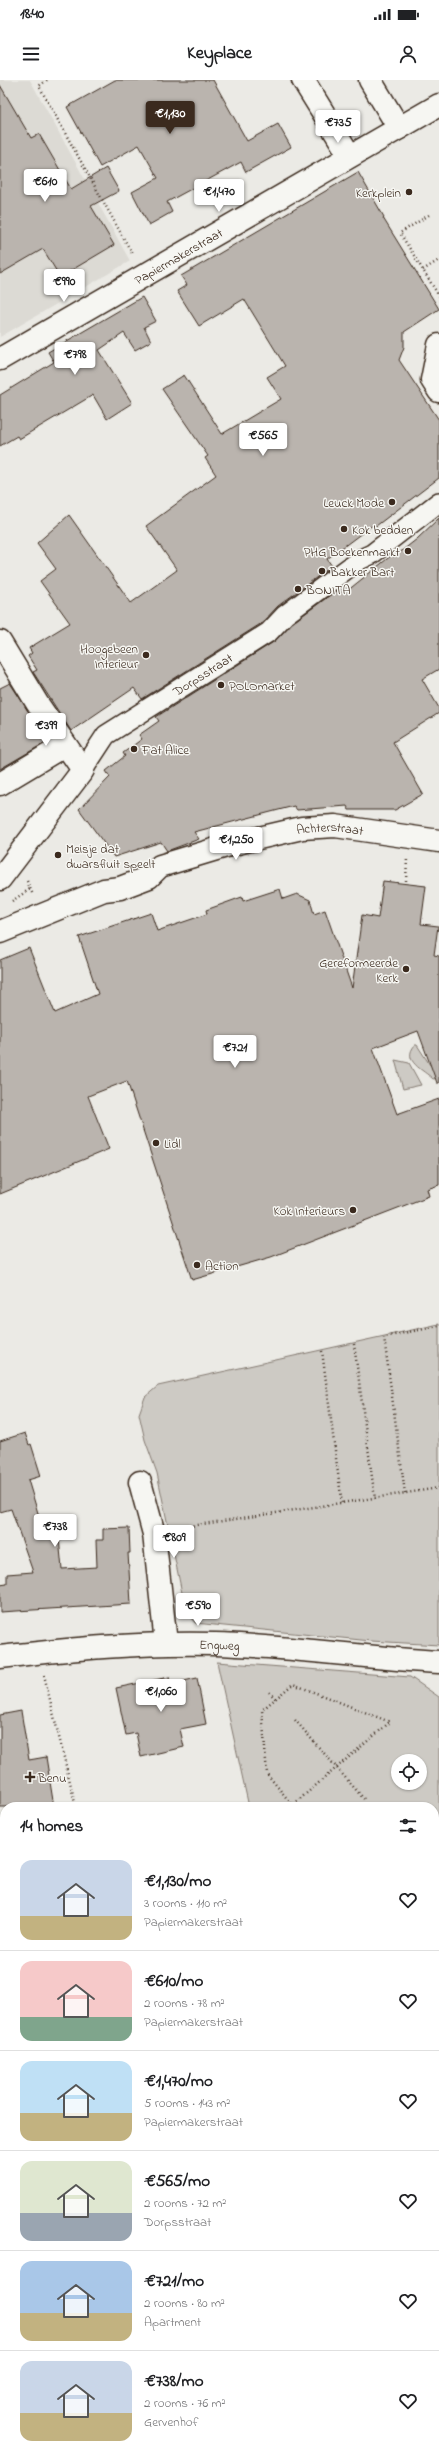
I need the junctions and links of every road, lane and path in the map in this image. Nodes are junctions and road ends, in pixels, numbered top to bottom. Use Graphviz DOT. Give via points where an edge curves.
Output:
graph roads {
  1 [pos="46,80"];
  2 [pos="303,80"];
  3 [pos="370,80"];
  4 [pos="439,105"];
  5 [pos="399,128"];
  6 [pos="350,156"];
  7 [pos="430,215"];
  8 [pos="439,260"];
  9 [pos="423,270"];
  10 [pos="145,277"];
  11 [pos="439,296"];
  12 [pos="439,345"];
  13 [pos="0,359"];
  14 [pos="439,391"];
  15 [pos="439,502"];
  16 [pos="0,642"];
  17 [pos="65,745"];
  18 [pos="83,770"];
  19 [pos="0,784"];
  20 [pos="439,841"];
  21 [pos="18,858"];
  22 [pos="0,879"];
  23 [pos="41,916"];
  24 [pos="0,932"];
  25 [pos="439,1326"];
  26 [pos="354,1344"];
  27 [pos="322,1351"];
  28 [pos="140,1482"];
  29 [pos="439,1488"];
  30 [pos="405,1493"];
  31 [pos="375,1499"];
  32 [pos="342,1504"];
  33 [pos="154,1534"];
  34 [pos="166,1643"];
  35 [pos="39,1653"];
  36 [pos="0,1657"];
  37 [pos="439,1662"];
  38 [pos="269,1692"];
  39 [pos="276,1699"];
  40 [pos="295,1720"];
  41 [pos="337,1768"];
  42 [pos="364,1799"];
  43 [pos="75,1802"];
  44 [pos="291,1802"];
  45 [pos="299,1802"];
  1 -- 10 [label="path" via="40,86"];
  2 -- 6 [label="street"];
  3 -- 5 [label="street"];
  4 -- 5 [label="street, Papiermakerstraat"];
  5 -- 6 [label="street, Papiermakerstraat"];
  6 -- 10 [label="street, Papiermakerstraat"];
  7 -- 9 [label="path" via="400,234"];
  8 -- 9 [label="path"];
  9 -- 11 [label="path"];
  10 -- 13 [label="street, Papiermakerstraat"];
  12 -- 14 [label="street" via="432,380"];
  15 -- 18 [label="street, Dorpsstraat" via="372,554 359,560 285,615 270,632 106,735"];
  16 -- 17 [label="street"];
  17 -- 18 [label="street"];
  17 -- 19 [label="street"];
  18 -- 21 [label="street, Dorpsstraat"];
  20 -- 23 [label="street, Achterstraat" via="335,826 302,828 233,844 160,866 148,877 120,888 104,890"];
  21 -- 22 [label="street, Dorpsstraat"];
  21 -- 23 [label="path"];
  23 -- 24 [label="street, Achterstraat"];
  25 -- 30 [label="path" via="384,1337"];
  26 -- 31 [label="path"];
  27 -- 32 [label="path"];
  28 -- 33 [label="street"];
  29 -- 30 [label="path"];
  30 -- 31 [label="path"];
  31 -- 32 [label="path"];
  32 -- 33 [label="path" via="169,1529"];
  33 -- 34 [label="street"];
  34 -- 35 [label="street, Engweg"];
  34 -- 37 [label="street, Engweg" via="258,1646"];
  35 -- 36 [label="street, Engweg"];
  35 -- 43 [label="path"];
  38 -- 39 [label="path"];
  39 -- 41 [label="path" via="293,1684 390,1722"];
  39 -- 44 [label="path" via="262,1710 267,1774"];
  40 -- 41 [label="path"];
  41 -- 42 [label="path"];
  41 -- 45 [label="path"];
}
